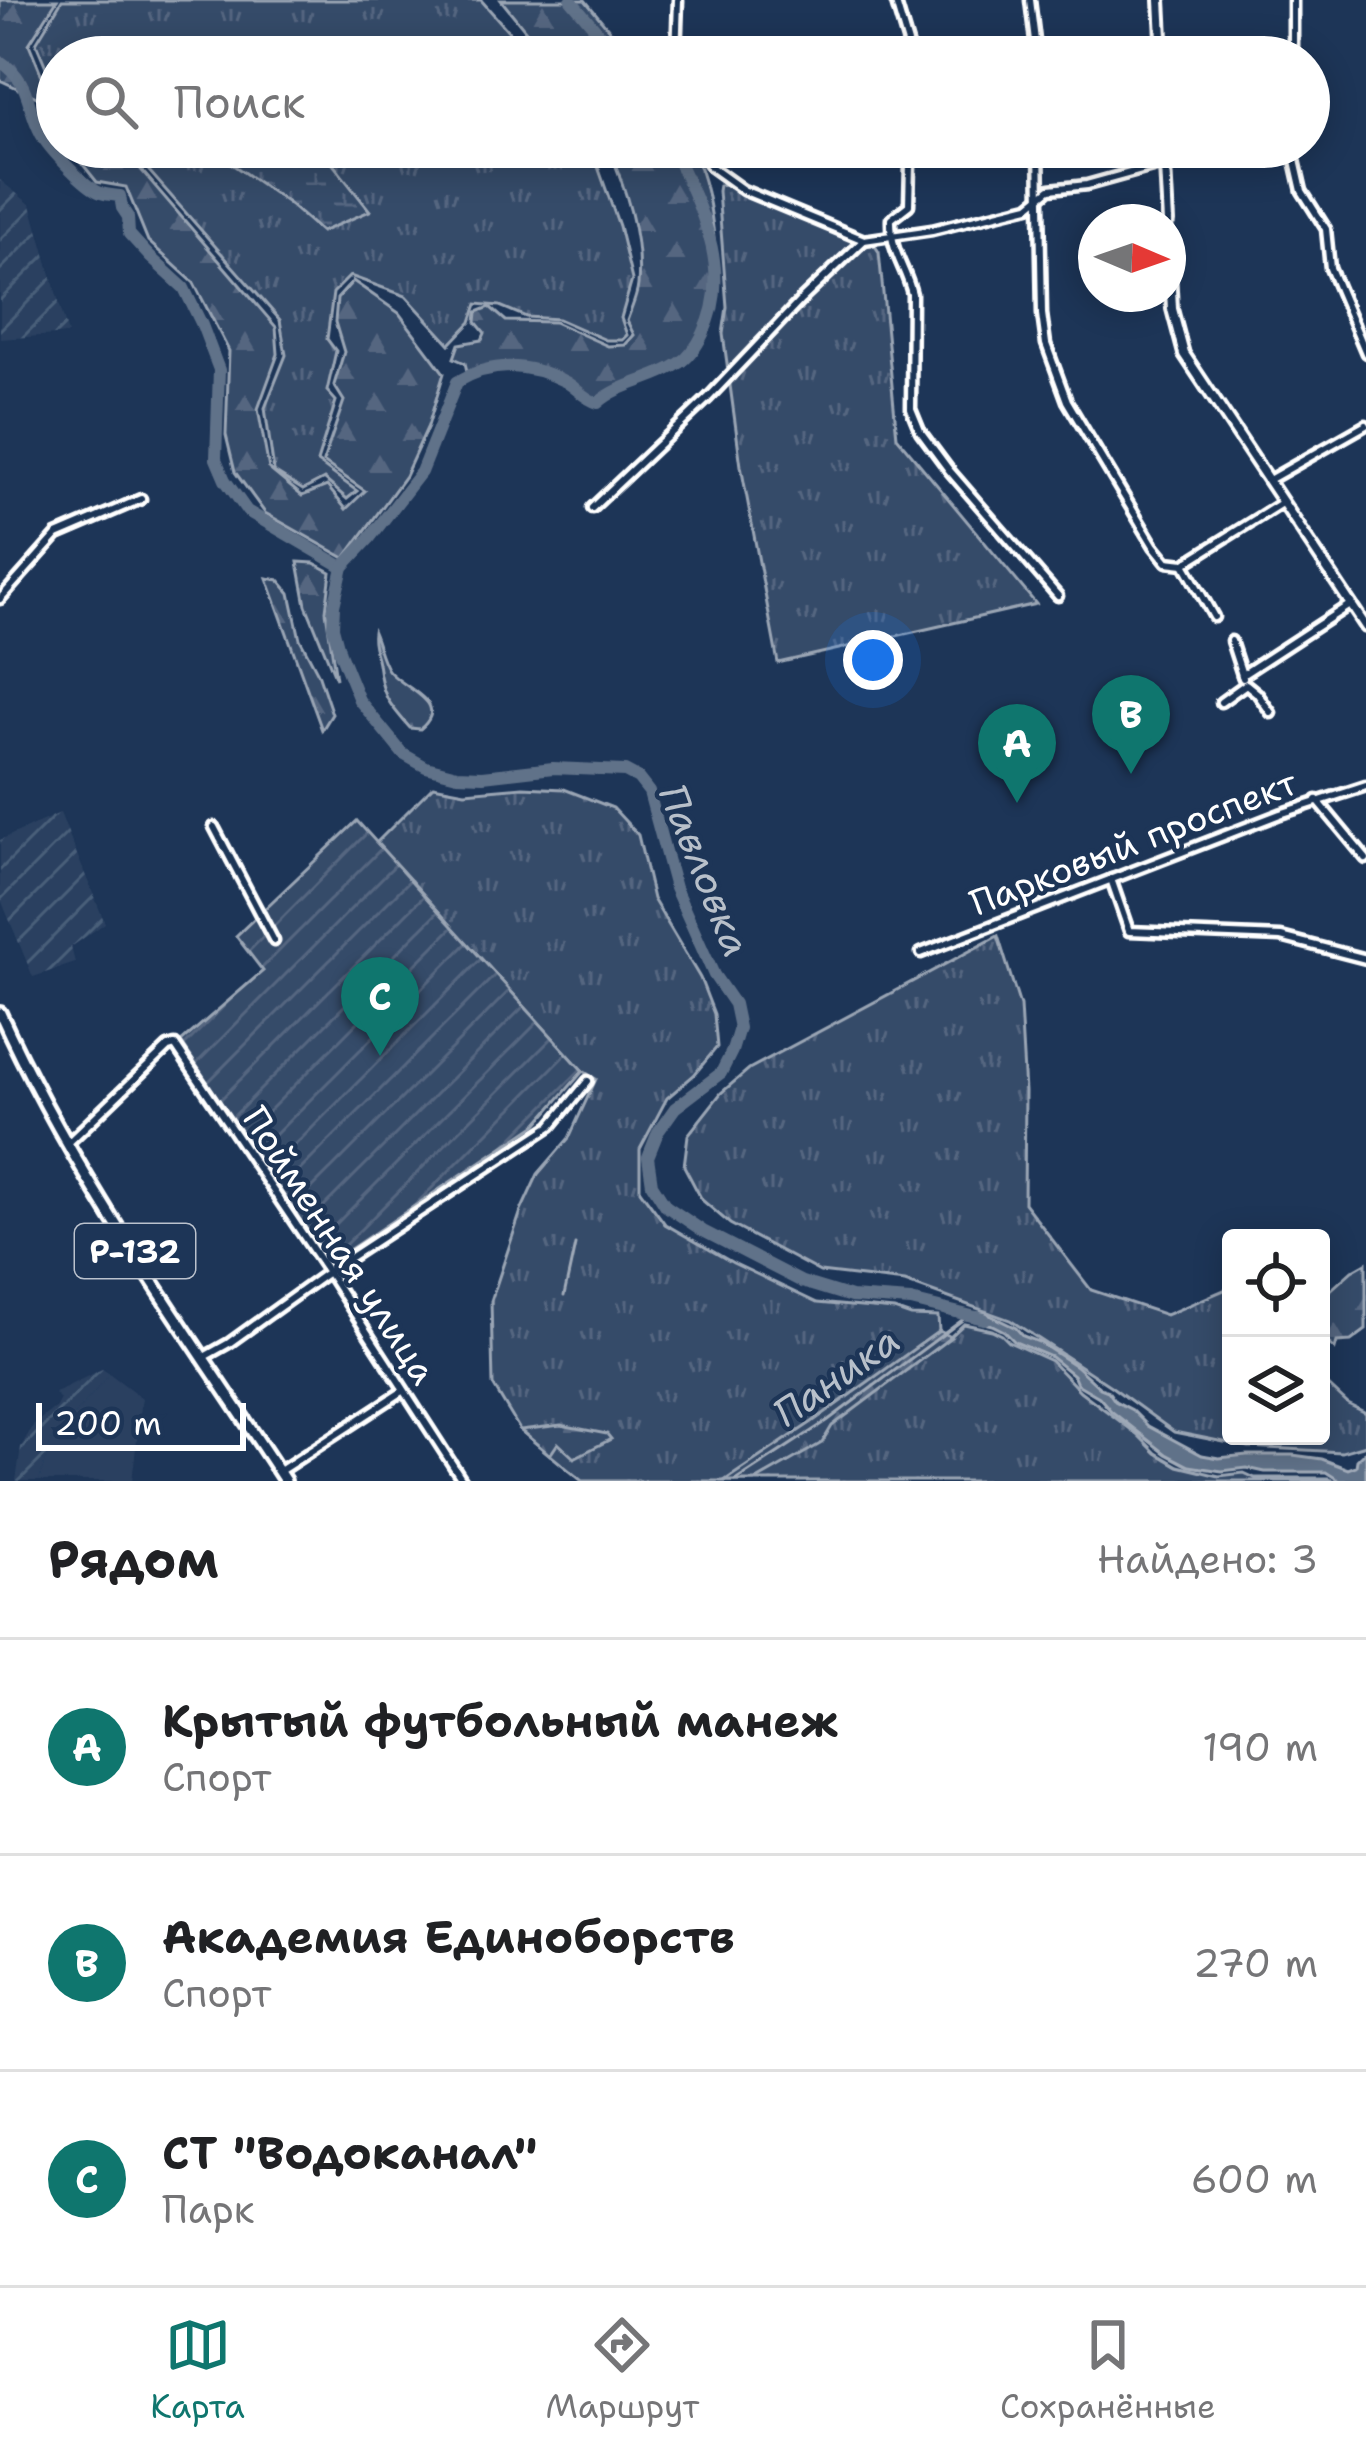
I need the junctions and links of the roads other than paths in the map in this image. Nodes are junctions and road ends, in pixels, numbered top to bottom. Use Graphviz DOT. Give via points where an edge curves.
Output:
graph roads {
  1 [pos="678,0"];
  2 [pos="895,0"];
  3 [pos="1030,0"];
  4 [pos="1160,0"];
  5 [pos="1293,0"];
  6 [pos="677,36"];
  7 [pos="906,36"];
  8 [pos="1034,36"];
  9 [pos="1161,36"];
  10 [pos="1293,36"];
  11 [pos="712,168"];
  12 [pos="910,168"];
  13 [pos="1039,168"];
  14 [pos="1148,168"];
  15 [pos="1165,168"];
  16 [pos="1296,168"];
  17 [pos="1039,197"];
  18 [pos="1167,204"];
  19 [pos="892,236"];
  20 [pos="864,240"];
  21 [pos="1173,312"];
  22 [pos="1366,353"];
  23 [pos="1366,425"];
  24 [pos="1269,480"];
  25 [pos="141,499"];
  26 [pos="1282,502"];
  27 [pos="592,508"];
  28 [pos="1184,564"];
  29 [pos="1058,596"];
  30 [pos="0,599"];
  31 [pos="1351,604"];
  32 [pos="1214,617"];
  33 [pos="1366,627"];
  34 [pos="1231,641"];
  35 [pos="1244,680"];
  36 [pos="1221,702"];
  37 [pos="1271,713"];
  38 [pos="1366,786"];
  39 [pos="1317,800"];
  40 [pos="214,827"];
  41 [pos="1366,859"];
  42 [pos="1111,878"];
  43 [pos="274,941"];
  44 [pos="921,953"];
  45 [pos="1366,958"];
  46 [pos="0,1013"];
  47 [pos="588,1081"];
  48 [pos="67,1144"];
  49 [pos="328,1272"];
  50 [pos="203,1358"];
  51 [pos="403,1391"];
  52 [pos="282,1476"];
  53 [pos="463,1481"];
  1 -- 6 [label="street"];
  2 -- 7 [label="street"];
  3 -- 8 [label="street"];
  4 -- 9 [label="street"];
  5 -- 10 [label="street"];
  11 -- 20 [label="street" via="743,190"];
  12 -- 19 [label="street" via="909,205 891,219"];
  13 -- 17 [label="street"];
  14 -- 17 [label="street"];
  15 -- 18 [label="street"];
  16 -- 22 [label="street" via="1326,229 1330,268"];
  17 -- 19 [label="street" via="1029,206"];
  17 -- 28 [label="street" via="1046,344 1067,401 1154,546 1167,562"];
  19 -- 20 [label="street"];
  19 -- 29 [label="street" via="912,294 914,421"];
  20 -- 27 [label="street"];
  21 -- 24 [label="street" via="1184,354"];
  23 -- 24 [label="street"];
  24 -- 26 [label="street"];
  25 -- 30 [label="street" via="57,535"];
  26 -- 28 [label="street"];
  26 -- 31 [label="street"];
  28 -- 32 [label="street"];
  31 -- 33 [label="street"];
  31 -- 35 [label="street"];
  34 -- 35 [label="street"];
  35 -- 36 [label="street"];
  35 -- 37 [label="street"];
  38 -- 39 [label="street, Парковый проспект"];
  39 -- 41 [label="street"];
  39 -- 42 [label="street, Парковый проспект"];
  40 -- 43 [label="street"];
  42 -- 44 [label="street, Парковый проспект"];
  42 -- 45 [label="street" via="1129,931 1281,937"];
  46 -- 48 [label="main road, Р-132"];
  47 -- 49 [label="street" via="551,1126"];
  48 -- 49 [label="street, Пойменная улица" via="175,1045"];
  48 -- 50 [label="main road, Р-132"];
  49 -- 50 [label="street"];
  49 -- 51 [label="street, Пойменная улица"];
  50 -- 52 [label="main road, Р-132"];
  51 -- 52 [label="street"];
  51 -- 53 [label="street, Пойменная улица"];
}
